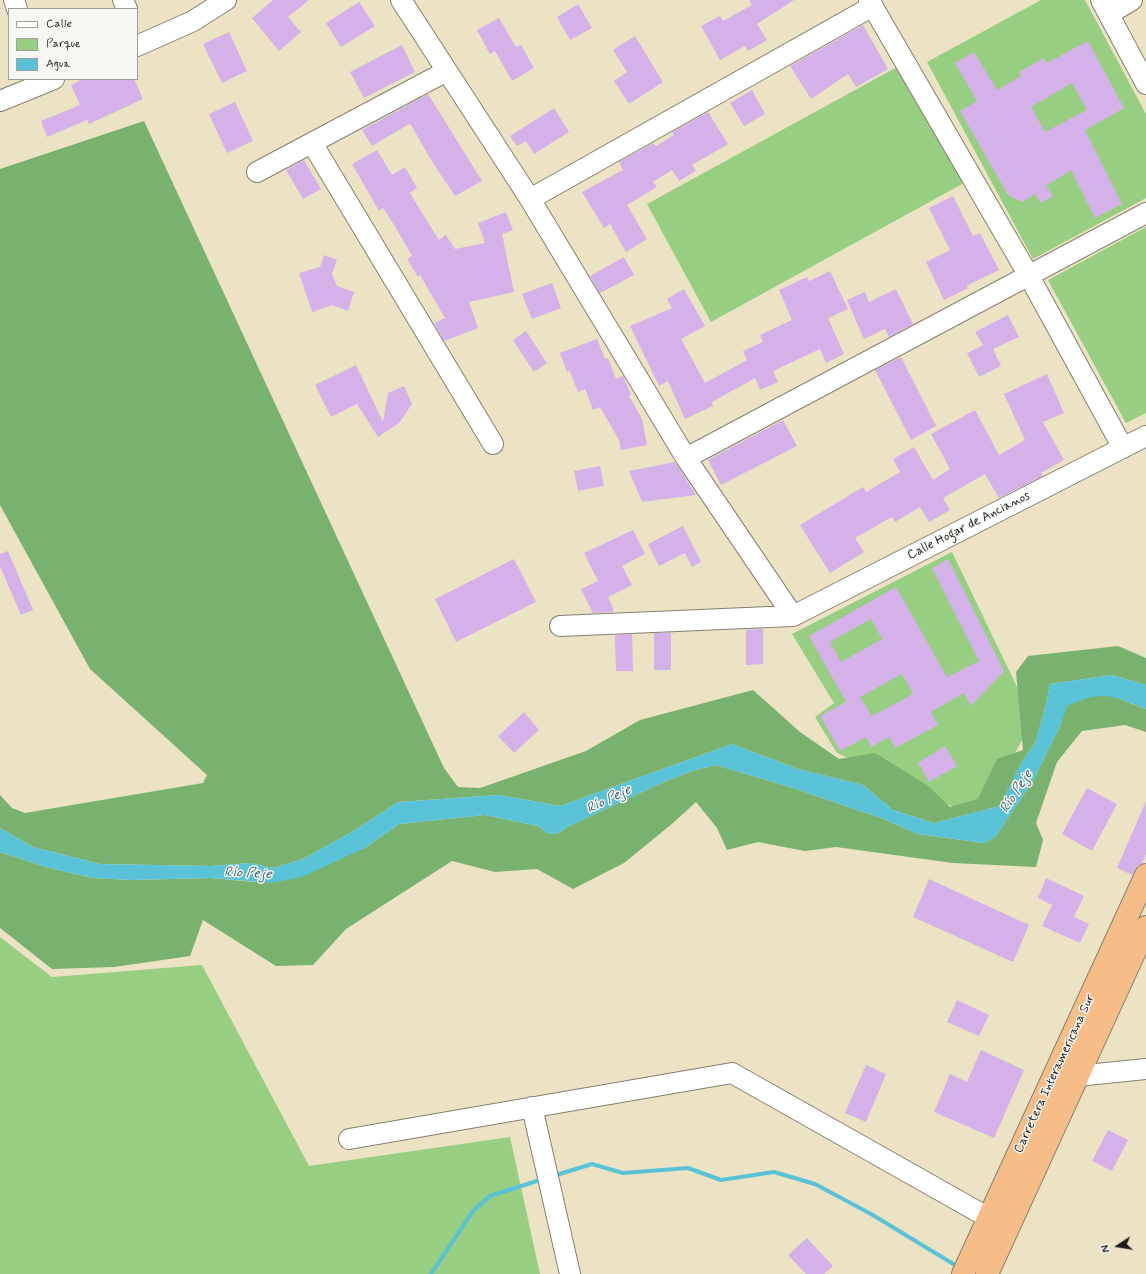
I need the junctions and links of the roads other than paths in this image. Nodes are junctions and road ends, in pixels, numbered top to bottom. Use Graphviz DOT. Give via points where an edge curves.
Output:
graph roads {
  1 [pos="226,0"];
  2 [pos="401,0"];
  3 [pos="1132,0"];
  4 [pos="871,3"];
  5 [pos="1105,7"];
  6 [pos="139,40"];
  7 [pos="447,71"];
  8 [pos="46,80"];
  9 [pos="1146,84"];
  10 [pos="0,101"];
  11 [pos="312,143"];
  12 [pos="257,172"];
  13 [pos="530,200"];
  14 [pos="1146,213"];
  15 [pos="1029,276"];
  16 [pos="1146,436"];
  17 [pos="493,444"];
  18 [pos="1123,448"];
  19 [pos="686,458"];
  20 [pos="793,616"];
  21 [pos="560,626"];
  22 [pos="1146,875"];
  23 [pos="1146,927"];
  24 [pos="1146,1069"];
  25 [pos="1077,1076"];
  26 [pos="532,1107"];
  27 [pos="349,1139"];
  28 [pos="989,1218"];
  29 [pos="570,1274"];
  30 [pos="963,1274"];
  31 [pos="987,1274"];
  1 -- 6 [label="street" via="193,21"];
  2 -- 7 [label="street"];
  3 -- 5 [label="street"];
  4 -- 13 [label="street"];
  4 -- 15 [label="street"];
  5 -- 9 [label="street"];
  7 -- 11 [label="street"];
  7 -- 13 [label="street"];
  8 -- 10 [label="street"];
  11 -- 12 [label="street"];
  11 -- 17 [label="street"];
  13 -- 19 [label="street"];
  14 -- 15 [label="street"];
  15 -- 18 [label="street"];
  15 -- 19 [label="street"];
  16 -- 18 [label="street, Calle Hogar de Ancianos"];
  18 -- 20 [label="street, Calle Hogar de Ancianos"];
  19 -- 20 [label="street"];
  20 -- 21 [label="street"];
  22 -- 28 [label="highway, Carretera Interamericana Sur"];
  23 -- 25 [label="highway, Carretera Interamericana Sur"];
  24 -- 25 [label="street"];
  25 -- 31 [label="highway, Carretera Interamericana Sur"];
  26 -- 27 [label="street"];
  26 -- 28 [label="street" via="732,1073"];
  26 -- 29 [label="street"];
  28 -- 30 [label="highway, Carretera Interamericana Sur"];
}
